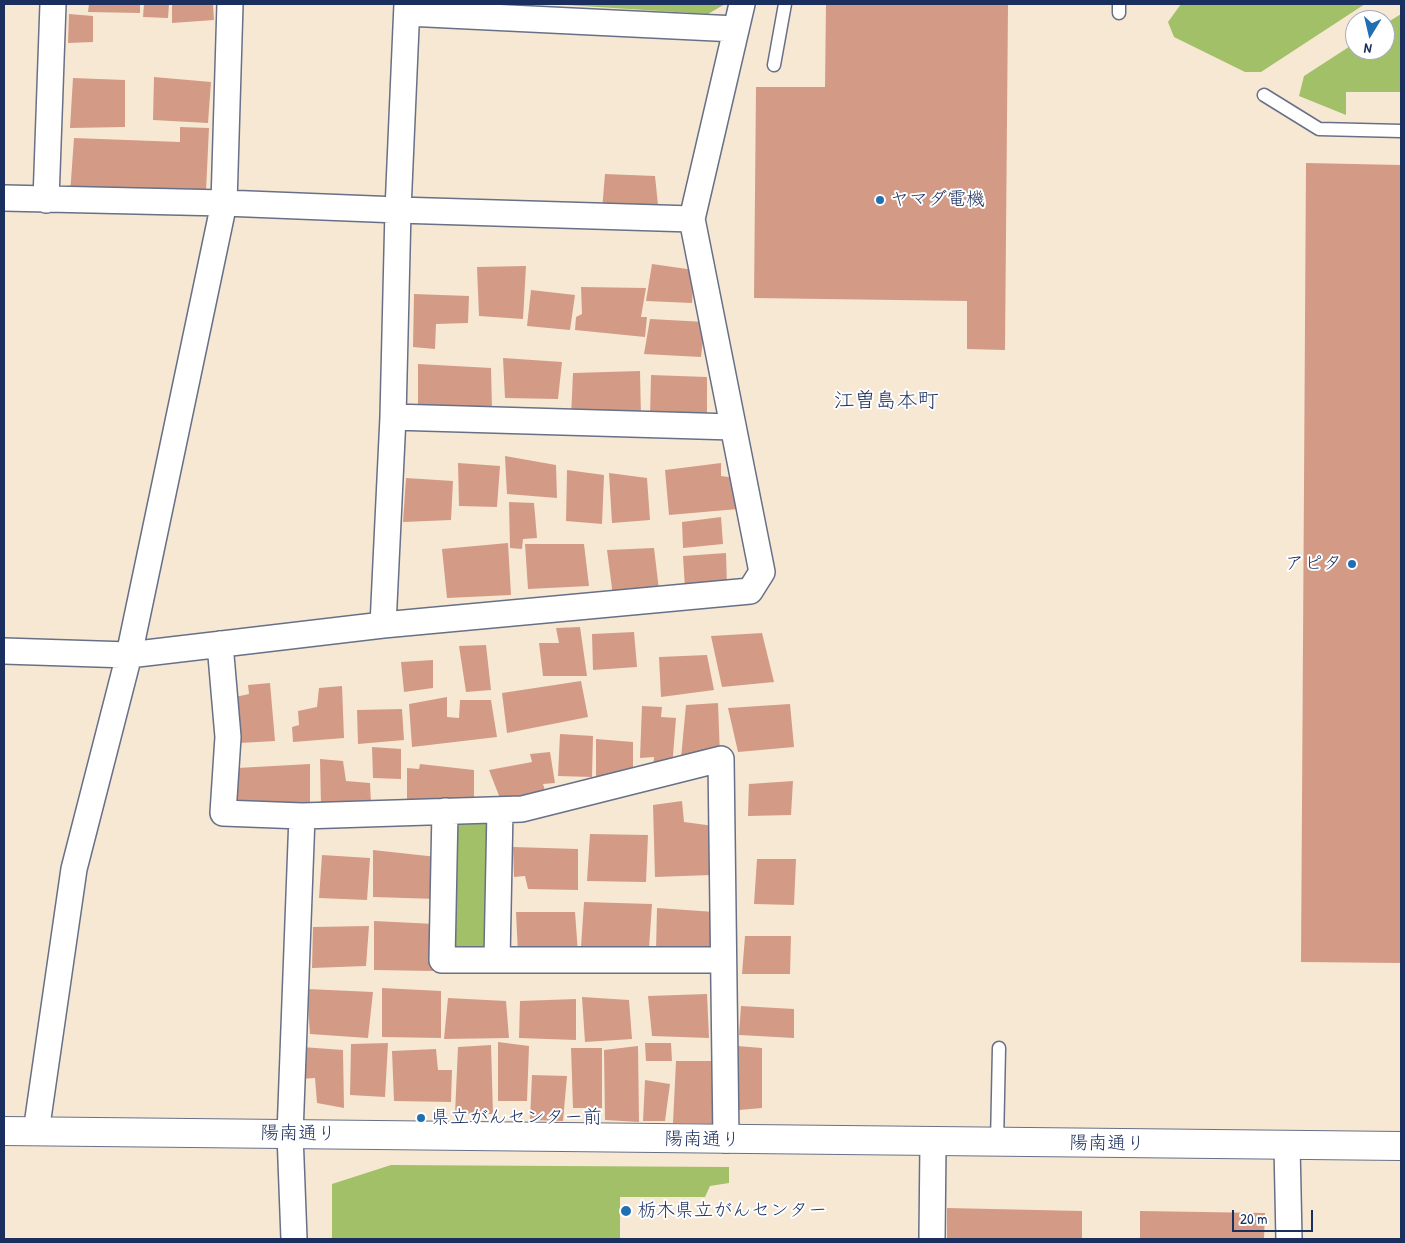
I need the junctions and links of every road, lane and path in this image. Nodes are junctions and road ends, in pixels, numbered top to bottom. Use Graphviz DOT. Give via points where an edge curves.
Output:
graph roads {
  1 [pos="53,4"];
  2 [pos="230,4"];
  3 [pos="742,4"];
  4 [pos="785,4"];
  5 [pos="407,8"];
  6 [pos="736,29"];
  7 [pos="774,65"];
  8 [pos="1264,95"];
  9 [pos="1401,131"];
  10 [pos="4,198"];
  11 [pos="46,200"];
  12 [pos="224,202"];
  13 [pos="398,210"];
  14 [pos="692,219"];
  15 [pos="393,416"];
  16 [pos="733,427"];
  17 [pos="383,625"];
  18 [pos="220,644"];
  19 [pos="4,651"];
  20 [pos="129,655"];
  21 [pos="500,810"];
  22 [pos="445,811"];
  23 [pos="302,816"];
  24 [pos="497,960"];
  25 [pos="723,960"];
  26 [pos="999,1048"];
  27 [pos="4,1132"];
  28 [pos="36,1132"];
  29 [pos="290,1134"];
  30 [pos="726,1140"];
  31 [pos="933,1142"];
  32 [pos="997,1143"];
  33 [pos="1287,1146"];
  34 [pos="1401,1146"];
  35 [pos="294,1239"];
  36 [pos="932,1239"];
  37 [pos="1289,1239"];
  1 -- 11 [label="street"];
  2 -- 12 [label="street"];
  3 -- 6 [label="street"];
  4 -- 7 [label="lane"];
  5 -- 6 [label="street"];
  5 -- 13 [label="street"];
  6 -- 14 [label="street"];
  8 -- 9 [label="lane" via="1319,129"];
  10 -- 11 [label="street"];
  11 -- 12 [label="street"];
  12 -- 13 [label="street"];
  12 -- 20 [label="street"];
  13 -- 14 [label="street"];
  13 -- 15 [label="street"];
  14 -- 16 [label="street"];
  15 -- 16 [label="street"];
  15 -- 17 [label="street"];
  16 -- 17 [label="street" via="762,572 750,591"];
  17 -- 18 [label="street"];
  18 -- 20 [label="street"];
  18 -- 23 [label="street" via="228,737 224,813"];
  19 -- 20 [label="street"];
  20 -- 28 [label="street" via="74,869"];
  21 -- 22 [label="street"];
  21 -- 24 [label="street"];
  21 -- 25 [label="street" via="522,809 721,758"];
  22 -- 23 [label="street"];
  22 -- 24 [label="street" via="442,960"];
  23 -- 29 [label="street"];
  24 -- 25 [label="street"];
  25 -- 30 [label="street"];
  26 -- 32 [label="lane"];
  27 -- 28 [label="street, 陽南通り"];
  28 -- 29 [label="street, 陽南通り"];
  29 -- 30 [label="street, 陽南通り"];
  29 -- 35 [label="street"];
  30 -- 31 [label="street, 陽南通り"];
  31 -- 32 [label="street, 陽南通り"];
  31 -- 36 [label="street"];
  32 -- 33 [label="street, 陽南通り"];
  33 -- 34 [label="street, 陽南通り"];
  33 -- 37 [label="street"];
}
